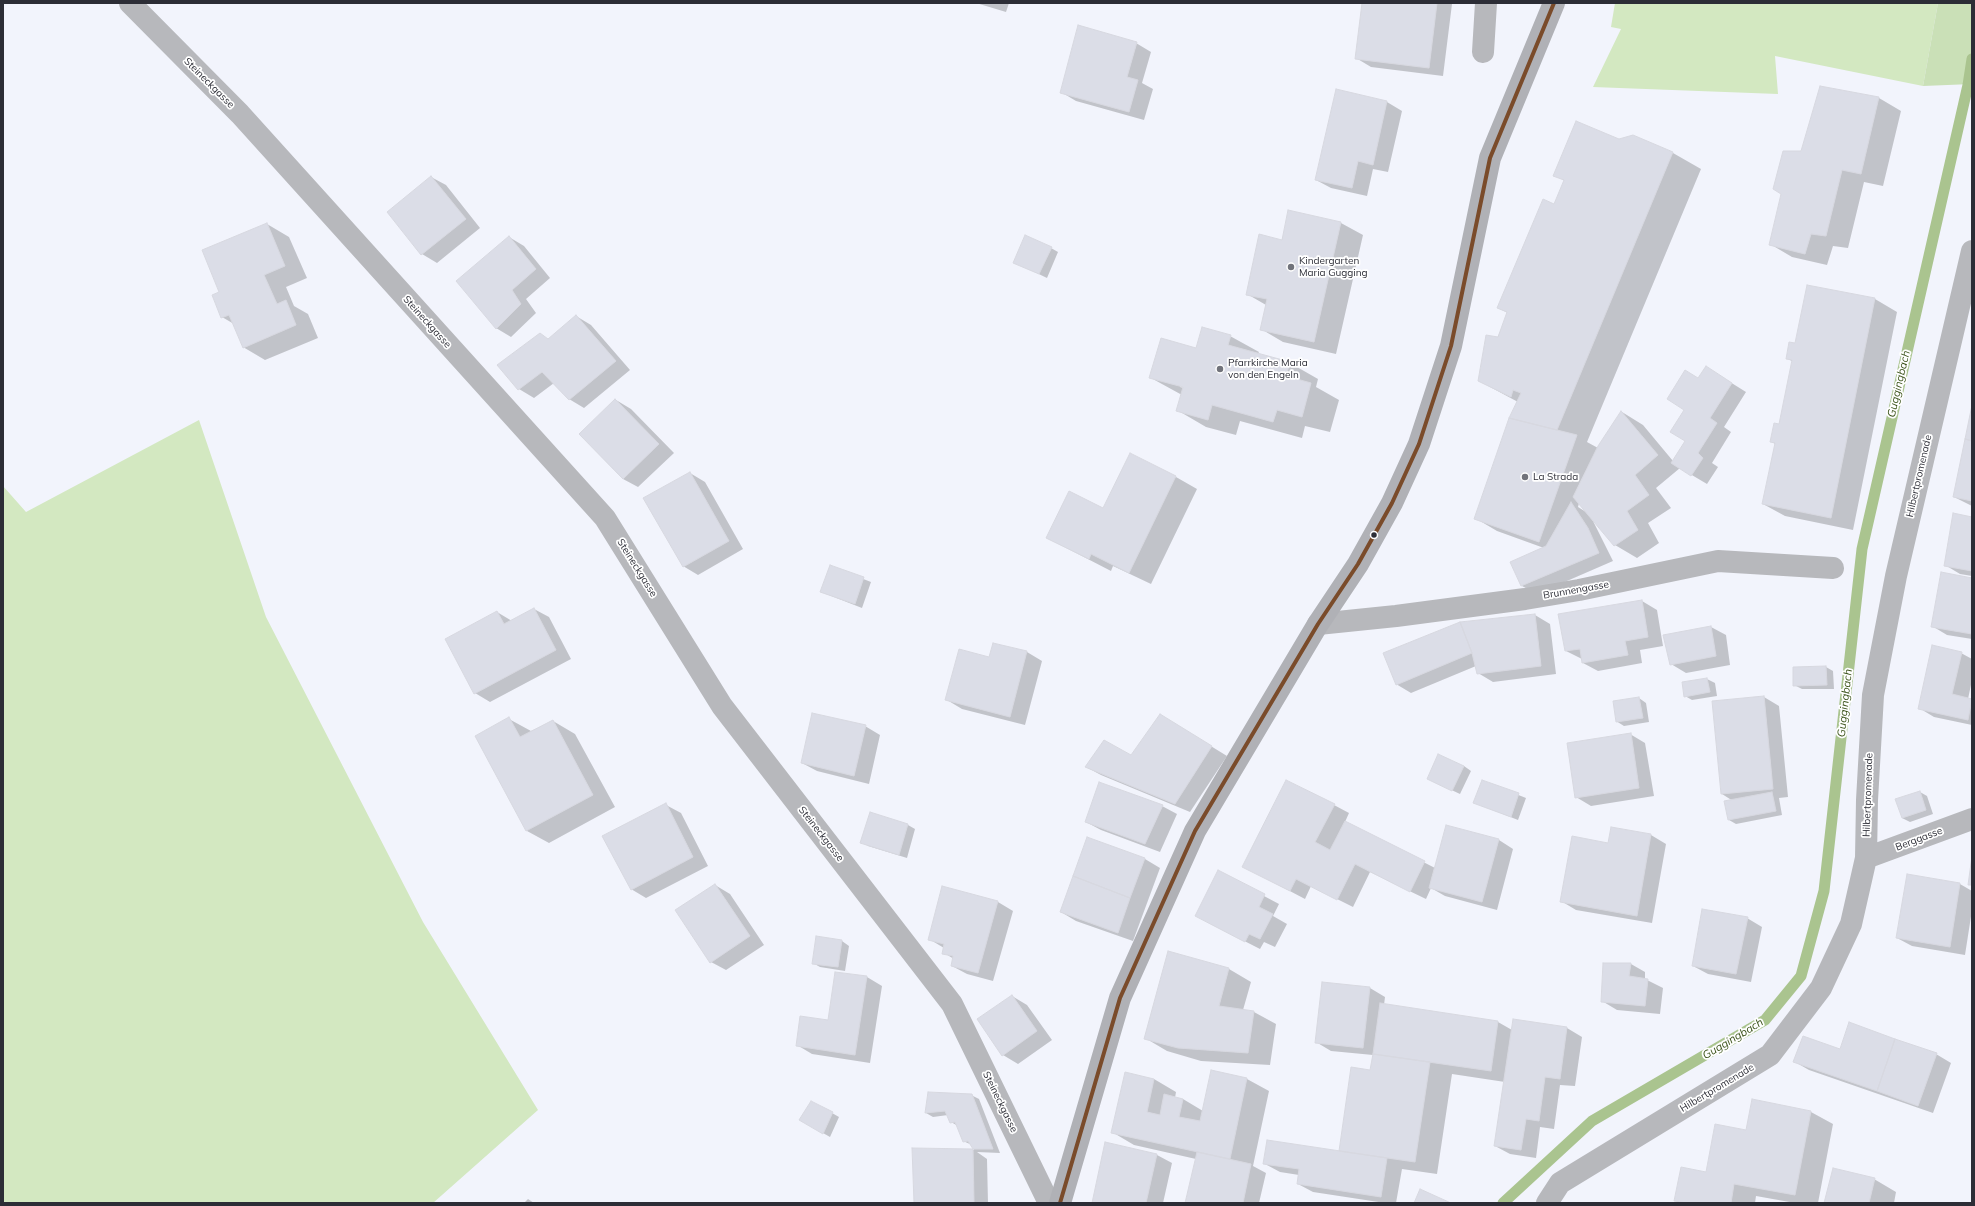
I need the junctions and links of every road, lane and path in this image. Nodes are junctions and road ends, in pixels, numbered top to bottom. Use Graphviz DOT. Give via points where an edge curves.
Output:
graph roads {
  1 [pos="130,3"];
  2 [pos="1486,3"];
  3 [pos="1554,3"];
  4 [pos="1483,52"];
  5 [pos="1972,251"];
  6 [pos="1833,568"];
  7 [pos="1318,624"];
  8 [pos="1972,819"];
  9 [pos="1866,858"];
  10 [pos="1049,1203"];
  11 [pos="1060,1203"];
  12 [pos="1547,1203"];
  1 -- 10 [label="street, Steineckgasse" via="240,114 605,518 722,706 952,1004"];
  2 -- 4 [label="street"];
  3 -- 7 [label="main road" via="1490,158 1451,346 1419,444 1392,503 1358,564"];
  5 -- 9 [label="street, Hilbertpromenade" via="1896,576 1873,695"];
  6 -- 7 [label="street, Brunnengasse" via="1718,562 1525,599"];
  7 -- 11 [label="main road" via="1195,831 1123,990"];
  8 -- 9 [label="street, Berggasse"];
  9 -- 12 [label="street, Hilbertpromenade" via="1851,924 1821,988 1770,1055 1560,1183"];
}
